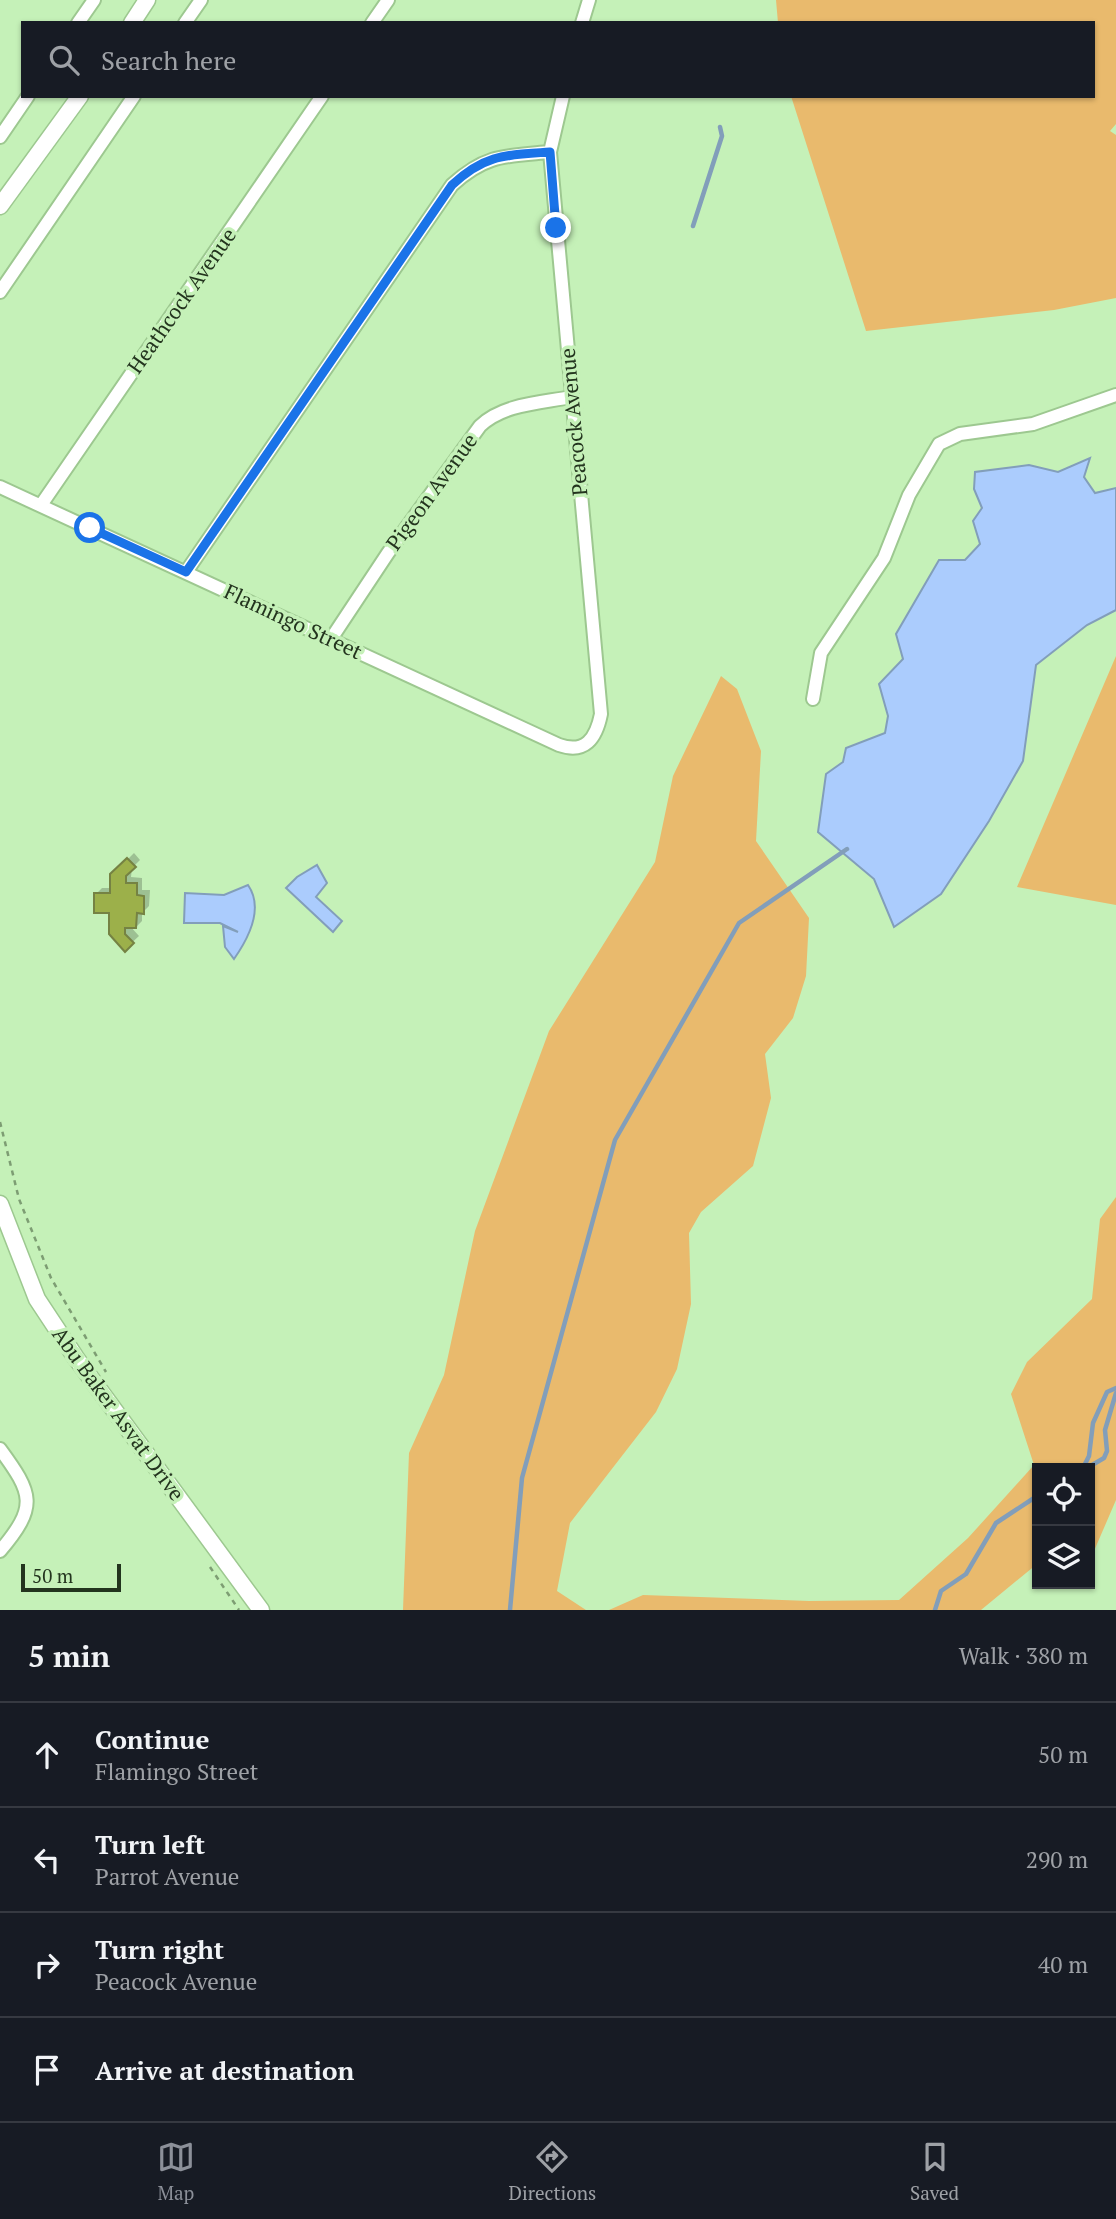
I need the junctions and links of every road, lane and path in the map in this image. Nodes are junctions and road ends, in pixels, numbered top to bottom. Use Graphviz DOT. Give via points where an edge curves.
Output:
graph roads {
  1 [pos="94,0"];
  2 [pos="147,0"];
  3 [pos="201,0"];
  4 [pos="388,0"];
  5 [pos="589,0"];
  6 [pos="79,21"];
  7 [pos="133,21"];
  8 [pos="186,21"];
  9 [pos="373,21"];
  10 [pos="583,21"];
  11 [pos="27,98"];
  12 [pos="79,98"];
  13 [pos="133,98"];
  14 [pos="321,98"];
  15 [pos="563,98"];
  16 [pos="0,137"];
  17 [pos="550,152"];
  18 [pos="0,206"];
  19 [pos="0,292"];
  20 [pos="1116,395"];
  21 [pos="571,397"];
  22 [pos="0,487"];
  23 [pos="41,505"];
  24 [pos="186,572"];
  25 [pos="331,639"];
  26 [pos="813,699"];
  27 [pos="586,745"];
  28 [pos="0,1122"];
  29 [pos="0,1204"];
  30 [pos="109,1381"];
  31 [pos="0,1449"];
  32 [pos="0,1551"];
  33 [pos="261,1610"];
  1 -- 6 [label="street"];
  2 -- 7 [label="main road"];
  3 -- 8 [label="street"];
  4 -- 9 [label="street"];
  5 -- 10 [label="street"];
  11 -- 16 [label="street"];
  12 -- 18 [label="main road"];
  13 -- 19 [label="street"];
  14 -- 23 [label="street, Heathcock Avenue"];
  15 -- 17 [label="street, Peacock Avenue"];
  17 -- 21 [label="street, Peacock Avenue"];
  17 -- 24 [label="street" via="495,157 469,169 452,185"];
  20 -- 26 [label="street" via="1033,424 960,434 939,444 909,495 884,558 821,653"];
  21 -- 25 [label="street, Pigeon Avenue" via="505,410 480,426"];
  21 -- 27 [label="street, Peacock Avenue" via="601,714"];
  22 -- 23 [label="street, Flamingo Street"];
  23 -- 24 [label="street, Flamingo Street"];
  24 -- 25 [label="street, Flamingo Street"];
  25 -- 27 [label="street, Flamingo Street" via="559,746 578,749"];
  28 -- 30 [label="path" via="19,1199 51,1278"];
  29 -- 33 [label="main road, Abu Baker Asvat Drive" via="37,1299"];
  31 -- 32 [label="street" via="23,1479 28,1502 20,1526"];
}
